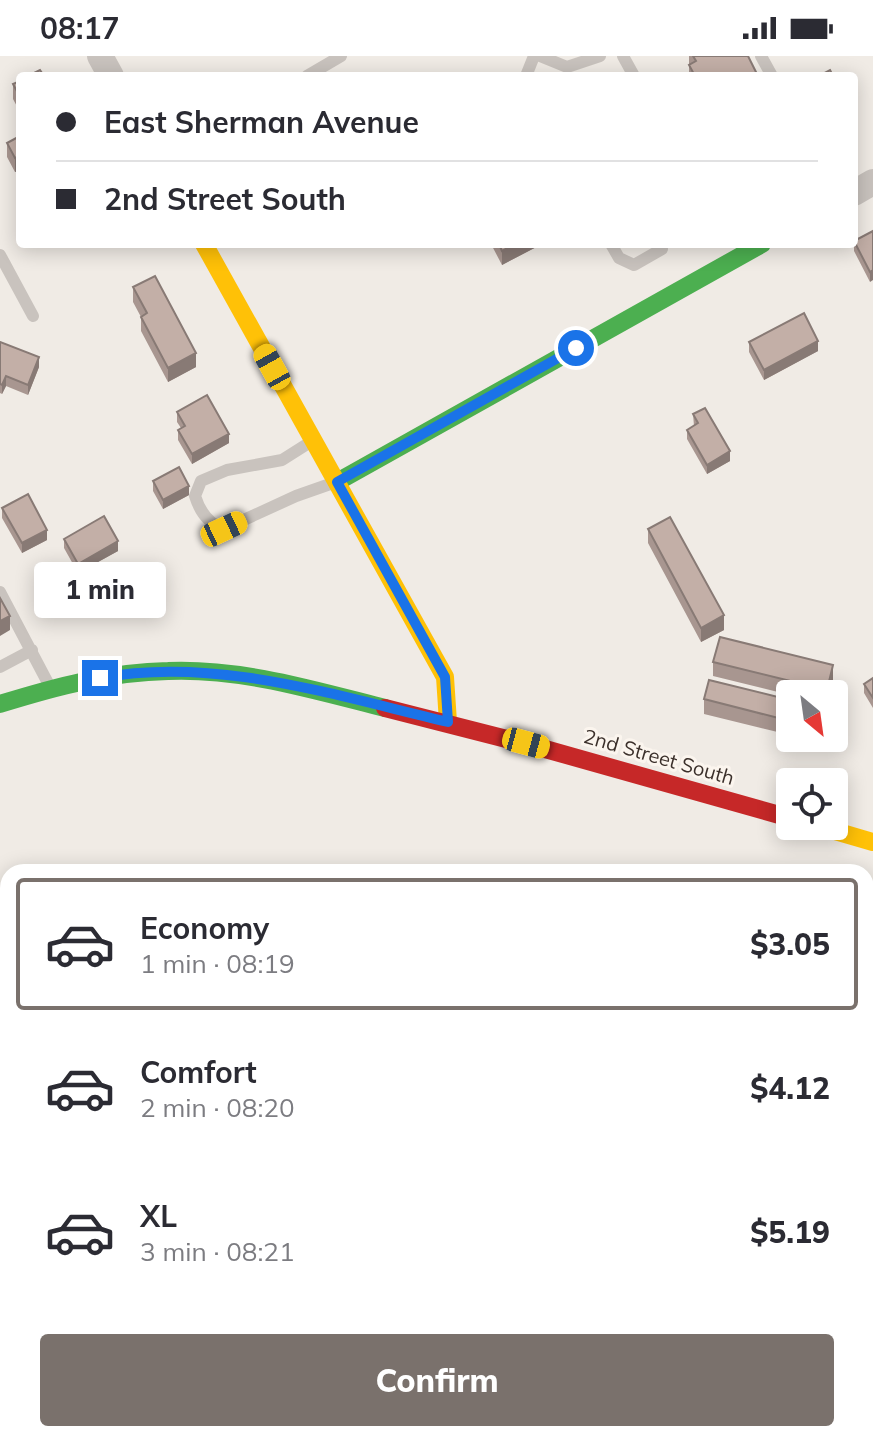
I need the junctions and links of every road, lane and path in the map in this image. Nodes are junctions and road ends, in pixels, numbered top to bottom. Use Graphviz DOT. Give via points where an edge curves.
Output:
graph roads {
  1 [pos="341,56"];
  2 [pos="540,56"];
  3 [pos="600,56"];
  4 [pos="314,72"];
  5 [pos="569,72"];
  6 [pos="206,248"];
  7 [pos="613,248"];
  8 [pos="661,248"];
  9 [pos="731,252"];
  10 [pos="0,255"];
  11 [pos="33,316"];
  12 [pos="313,441"];
  13 [pos="337,482"];
  14 [pos="0,592"];
  15 [pos="32,650"];
  16 [pos="0,667"];
  17 [pos="51,688"];
  18 [pos="0,704"];
  19 [pos="448,722"];
  20 [pos="776,814"];
  21 [pos="848,835"];
  22 [pos="873,842"];
  1 -- 4 [label="lane"];
  2 -- 5 [label="lane"];
  3 -- 5 [label="lane"];
  6 -- 12 [label="street"];
  7 -- 8 [label="lane" via="619,258 634,265"];
  9 -- 13 [label="street"];
  10 -- 11 [label="lane"];
  12 -- 13 [label="street"];
  12 -- 13 [label="lane" via="282,460 227,470 201,481 195,496 200,511 224,529"];
  13 -- 19 [label="street" via="445,677"];
  14 -- 15 [label="lane"];
  15 -- 16 [label="lane"];
  15 -- 17 [label="lane"];
  17 -- 18 [label="street, 2nd Street South"];
  17 -- 19 [label="street, 2nd Street South" via="123,674 196,671 282,683"];
  19 -- 20 [label="street, 2nd Street South"];
  21 -- 22 [label="street"];
}
